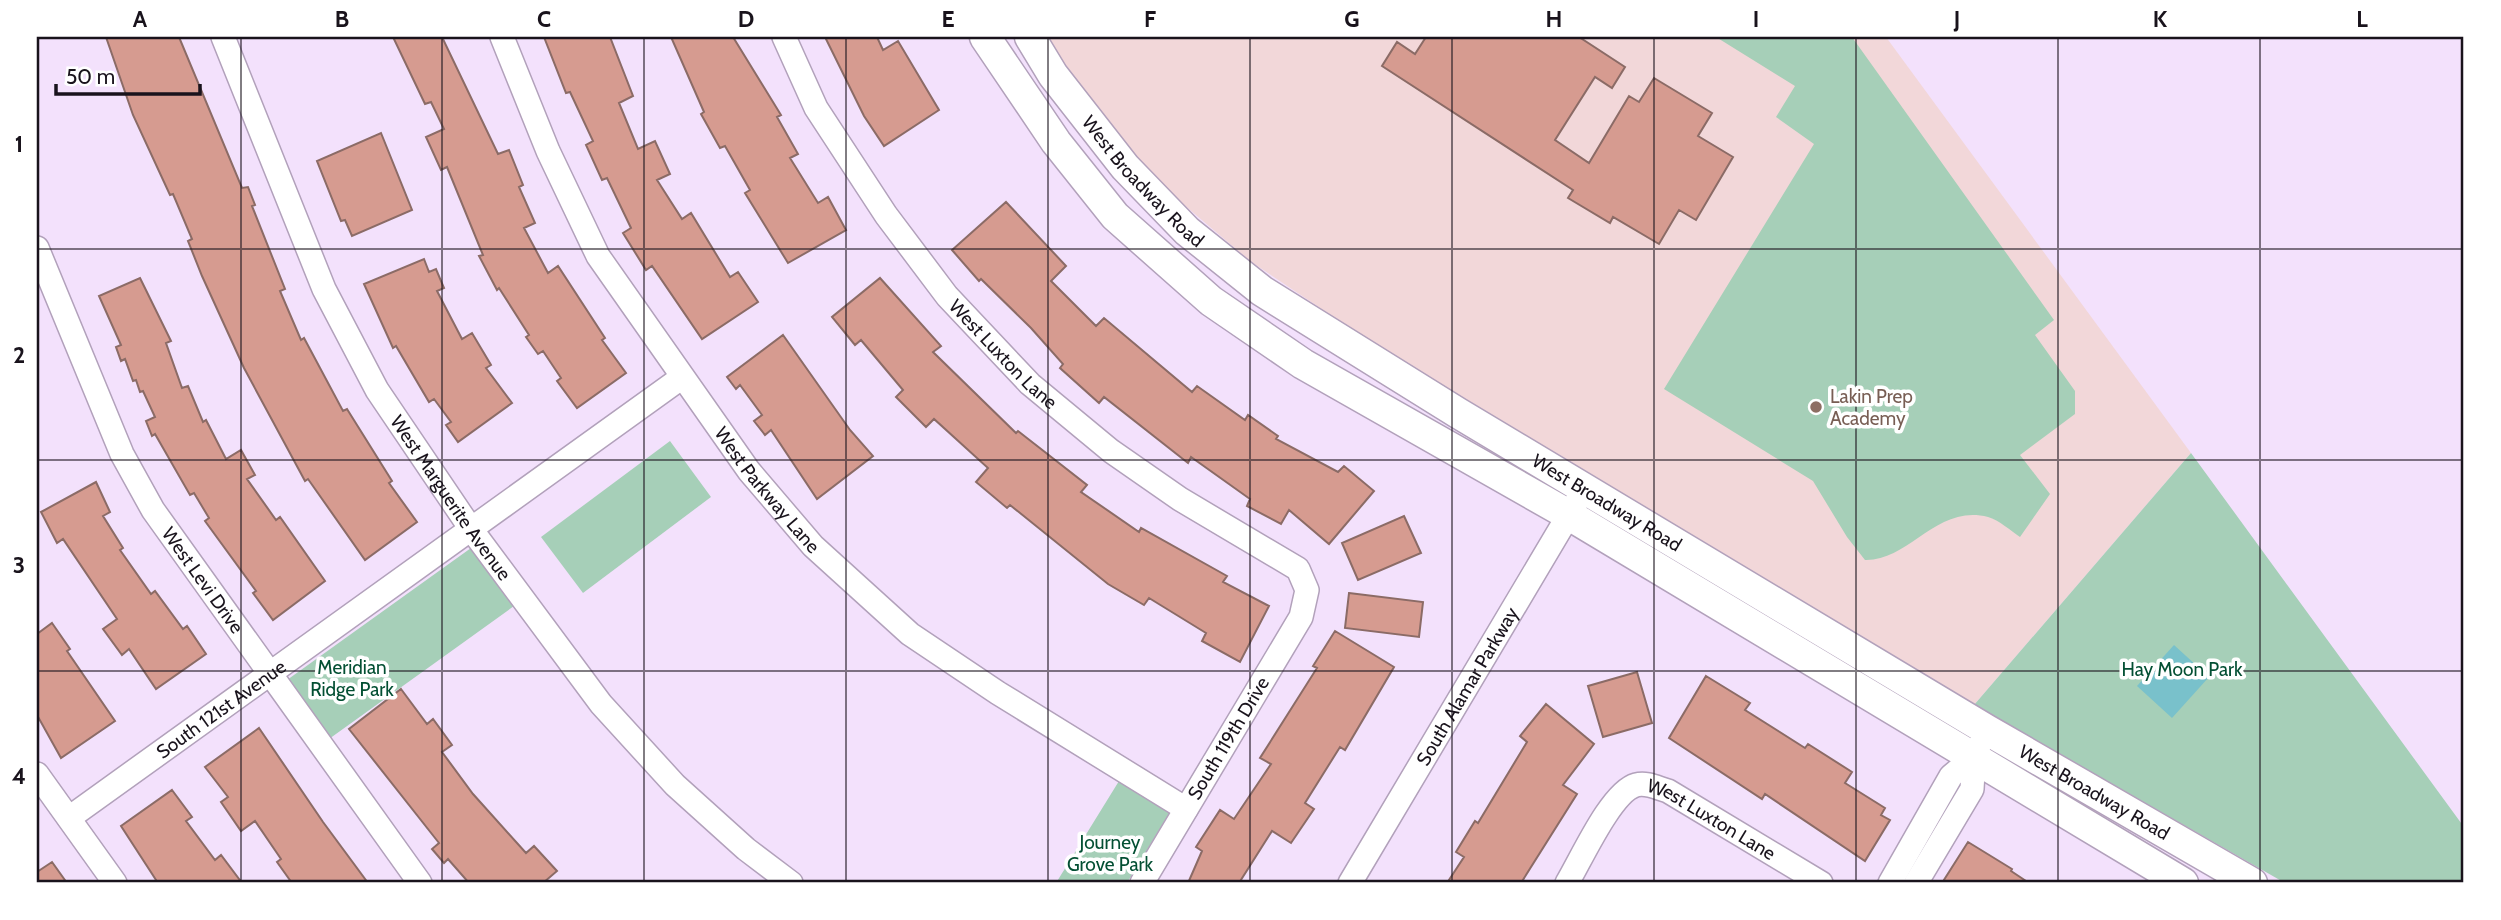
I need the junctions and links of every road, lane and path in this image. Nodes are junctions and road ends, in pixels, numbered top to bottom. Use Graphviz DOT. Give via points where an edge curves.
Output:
graph roads {
  1 [pos="223,37"];
  2 [pos="502,37"];
  3 [pos="784,37"];
  4 [pos="985,37"];
  5 [pos="1030,37"];
  6 [pos="37,247"];
  7 [pos="681,378"];
  8 [pos="1585,488"];
  9 [pos="1569,515"];
  10 [pos="471,529"];
  11 [pos="1307,590"];
  12 [pos="268,675"];
  13 [pos="1987,730"];
  14 [pos="1974,757"];
  15 [pos="37,774"];
  16 [pos="1186,809"];
  17 [pos="69,818"];
  18 [pos="115,883"];
  19 [pos="420,883"];
  20 [pos="791,883"];
  21 [pos="1142,883"];
  22 [pos="1350,883"];
  23 [pos="1567,883"];
  24 [pos="1821,883"];
  25 [pos="1890,883"];
  26 [pos="1916,883"];
  27 [pos="2183,883"];
  28 [pos="2252,883"];
  1 -- 10 [label="street, West Marguerite Avenue" via="324,289 377,390"];
  2 -- 7 [label="street, West Parkway Lane" via="548,151 598,256"];
  3 -- 11 [label="street, West Luxton Lane" via="816,108 886,215 947,296 1030,384 1111,451 1180,499 1298,569"];
  4 -- 9 [label="main road, West Broadway Road" via="1056,142 1115,216 1211,301 1303,364"];
  5 -- 8 [label="main road, West Broadway Road" via="1053,75 1125,167 1186,231 1262,291"];
  6 -- 12 [label="street, West Levi Drive" via="122,454 153,509"];
  7 -- 10 [label="street, South 121st Avenue"];
  7 -- 16 [label="street, West Parkway Lane" via="749,471 813,546 910,634"];
  8 -- 9 [label="street, South Alamar Parkway"];
  8 -- 13 [label="main road, West Broadway Road"];
  9 -- 14 [label="main road, West Broadway Road"];
  9 -- 22 [label="street, South Alamar Parkway"];
  10 -- 12 [label="street, South 121st Avenue"];
  10 -- 20 [label="street, West Marguerite Avenue" via="601,704 675,785"];
  11 -- 16 [label="street, South 119th Drive" via="1301,617"];
  12 -- 17 [label="street, South 121st Avenue"];
  12 -- 19 [label="street, West Levi Drive"];
  13 -- 14 [label="street"];
  13 -- 28 [label="main road, West Broadway Road"];
  14 -- 25 [label="street" via="1951,776"];
  14 -- 26 [label="street" via="1972,789"];
  14 -- 27 [label="main road, West Broadway Road"];
  15 -- 17 [label="street"];
  16 -- 21 [label="street, South 119th Drive"];
  17 -- 18 [label="street"];
  23 -- 24 [label="street, West Luxton Lane" via="1620,794 1647,784 1668,791"];
}
